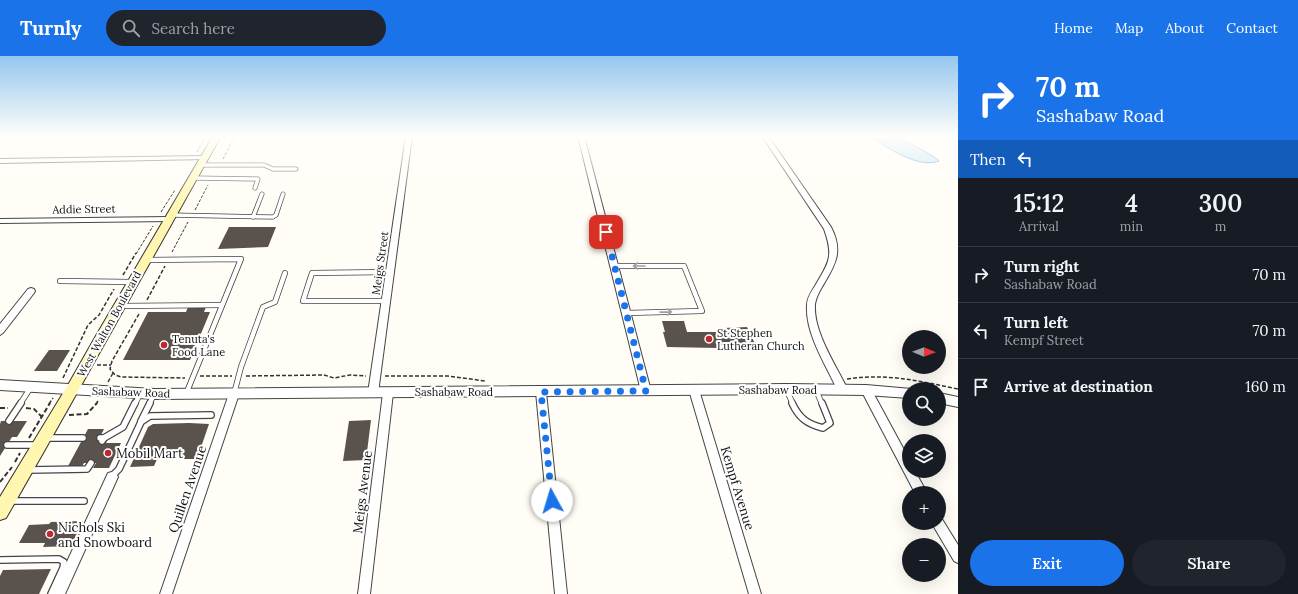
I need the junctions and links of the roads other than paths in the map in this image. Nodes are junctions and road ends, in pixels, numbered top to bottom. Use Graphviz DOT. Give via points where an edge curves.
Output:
graph roads {
  1 [pos="199,161"];
  2 [pos="203,161"];
  3 [pos="405,161"];
  4 [pos="588,161"];
  5 [pos="782,161"];
  6 [pos="296,169"];
  7 [pos="193,178"];
  8 [pos="255,188"];
  9 [pos="262,194"];
  10 [pos="283,194"];
  11 [pos="170,217"];
  12 [pos="253,217"];
  13 [pos="0,221"];
  14 [pos="145,260"];
  15 [pos="615,266"];
  16 [pos="390,272"];
  17 [pos="285,273"];
  18 [pos="60,281"];
  19 [pos="133,282"];
  20 [pos="31,291"];
  21 [pos="386,301"];
  22 [pos="222,305"];
  23 [pos="118,306"];
  24 [pos="627,313"];
  25 [pos="0,331"];
  26 [pos="841,384"];
  27 [pos="0,385"];
  28 [pos="31,387"];
  29 [pos="73,389"];
  30 [pos="786,389"];
  31 [pos="694,390"];
  32 [pos="816,390"];
  33 [pos="866,390"];
  34 [pos="646,391"];
  35 [pos="541,392"];
  36 [pos="373,393"];
  37 [pos="388,393"];
  38 [pos="902,393"];
  39 [pos="140,394"];
  40 [pos="155,394"];
  41 [pos="186,394"];
  42 [pos="234,394"];
  43 [pos="946,399"];
  44 [pos="958,402"];
  45 [pos="211,415"];
  46 [pos="9,421"];
  47 [pos="141,422"];
  48 [pos="83,438"];
  49 [pos="102,439"];
  50 [pos="41,441"];
  51 [pos="7,445"];
  52 [pos="902,458"];
  53 [pos="91,463"];
  54 [pos="24,470"];
  55 [pos="112,477"];
  56 [pos="84,501"];
  57 [pos="3,507"];
  58 [pos="942,530"];
  59 [pos="958,557"];
  60 [pos="0,560"];
  61 [pos="51,594"];
  62 [pos="58,594"];
  63 [pos="166,594"];
  64 [pos="364,594"];
  65 [pos="561,594"];
  66 [pos="755,594"];
  1 -- 7 [label="main road, West Walton Boulevard"];
  2 -- 6 [label="lane" via="219,165 264,165 270,166 273,170"];
  3 -- 16 [label="street, Meigs Street"];
  4 -- 15 [label="street"];
  5 -- 26 [label="street" via="831,237 833,262 811,304 816,335"];
  7 -- 8 [label="lane" via="258,179"];
  7 -- 11 [label="main road, West Walton Boulevard"];
  9 -- 12 [label="lane"];
  10 -- 12 [label="lane" via="276,215"];
  11 -- 12 [label="lane"];
  11 -- 13 [label="street, Addie Street"];
  11 -- 14 [label="main road, West Walton Boulevard"];
  14 -- 19 [label="main road, West Walton Boulevard"];
  14 -- 22 [label="lane" via="241,259"];
  15 -- 24 [label="street"];
  24 -- 15 [label="lane, one-way" via="702,311 684,266"];
  16 -- 21 [label="street, Meigs Street"];
  16 -- 21 [label="lane" via="312,273 303,301"];
  17 -- 42 [label="lane" via="275,302 263,307"];
  18 -- 19 [label="lane"];
  19 -- 23 [label="main road, West Walton Boulevard"];
  20 -- 25 [label="street"];
  21 -- 36 [label="street, Meigs Street"];
  22 -- 23 [label="lane"];
  22 -- 41 [label="lane"];
  23 -- 29 [label="main road, West Walton Boulevard"];
  24 -- 34 [label="street"];
  26 -- 32 [label="street, Sashabaw Road"];
  26 -- 33 [label="street, Sashabaw Road"];
  27 -- 28 [label="street, Sashabaw Road"];
  28 -- 29 [label="street, Sashabaw Road"];
  28 -- 46 [label="lane"];
  29 -- 39 [label="street, Sashabaw Road"];
  29 -- 50 [label="main road, West Walton Boulevard" via="50,412"];
  30 -- 31 [label="street, Sashabaw Road"];
  30 -- 32 [label="street, Sashabaw Road"];
  30 -- 32 [label="lane" via="802,421 823,428 830,423"];
  31 -- 34 [label="street, Sashabaw Road"];
  31 -- 66 [label="street, Kempf Avenue"];
  33 -- 38 [label="street, Sashabaw Road"];
  33 -- 52 [label="street"];
  34 -- 35 [label="street, Sashabaw Road"];
  35 -- 37 [label="street, Sashabaw Road"];
  35 -- 65 [label="street"];
  36 -- 37 [label="street, Sashabaw Road"];
  36 -- 42 [label="street, Sashabaw Road"];
  37 -- 64 [label="street, Meigs Avenue"];
  39 -- 40 [label="street, Sashabaw Road"];
  39 -- 49 [label="lane" via="123,427"];
  40 -- 41 [label="street, Sashabaw Road"];
  40 -- 47 [label="lane"];
  41 -- 42 [label="street, Sashabaw Road"];
  42 -- 63 [label="street, Quillen Avenue"];
  43 -- 44 [label="street"];
  45 -- 47 [label="lane" via="150,416"];
  47 -- 55 [label="lane" via="119,469"];
  48 -- 50 [label="lane"];
  50 -- 51 [label="lane"];
  50 -- 54 [label="main road, West Walton Boulevard"];
  53 -- 54 [label="lane" via="87,470"];
  54 -- 57 [label="main road, West Walton Boulevard"];
  55 -- 62 [label="street"];
  56 -- 57 [label="lane"];
  58 -- 59 [label="street"];
  60 -- 61 [label="lane" via="59,559 64,562"];
}
